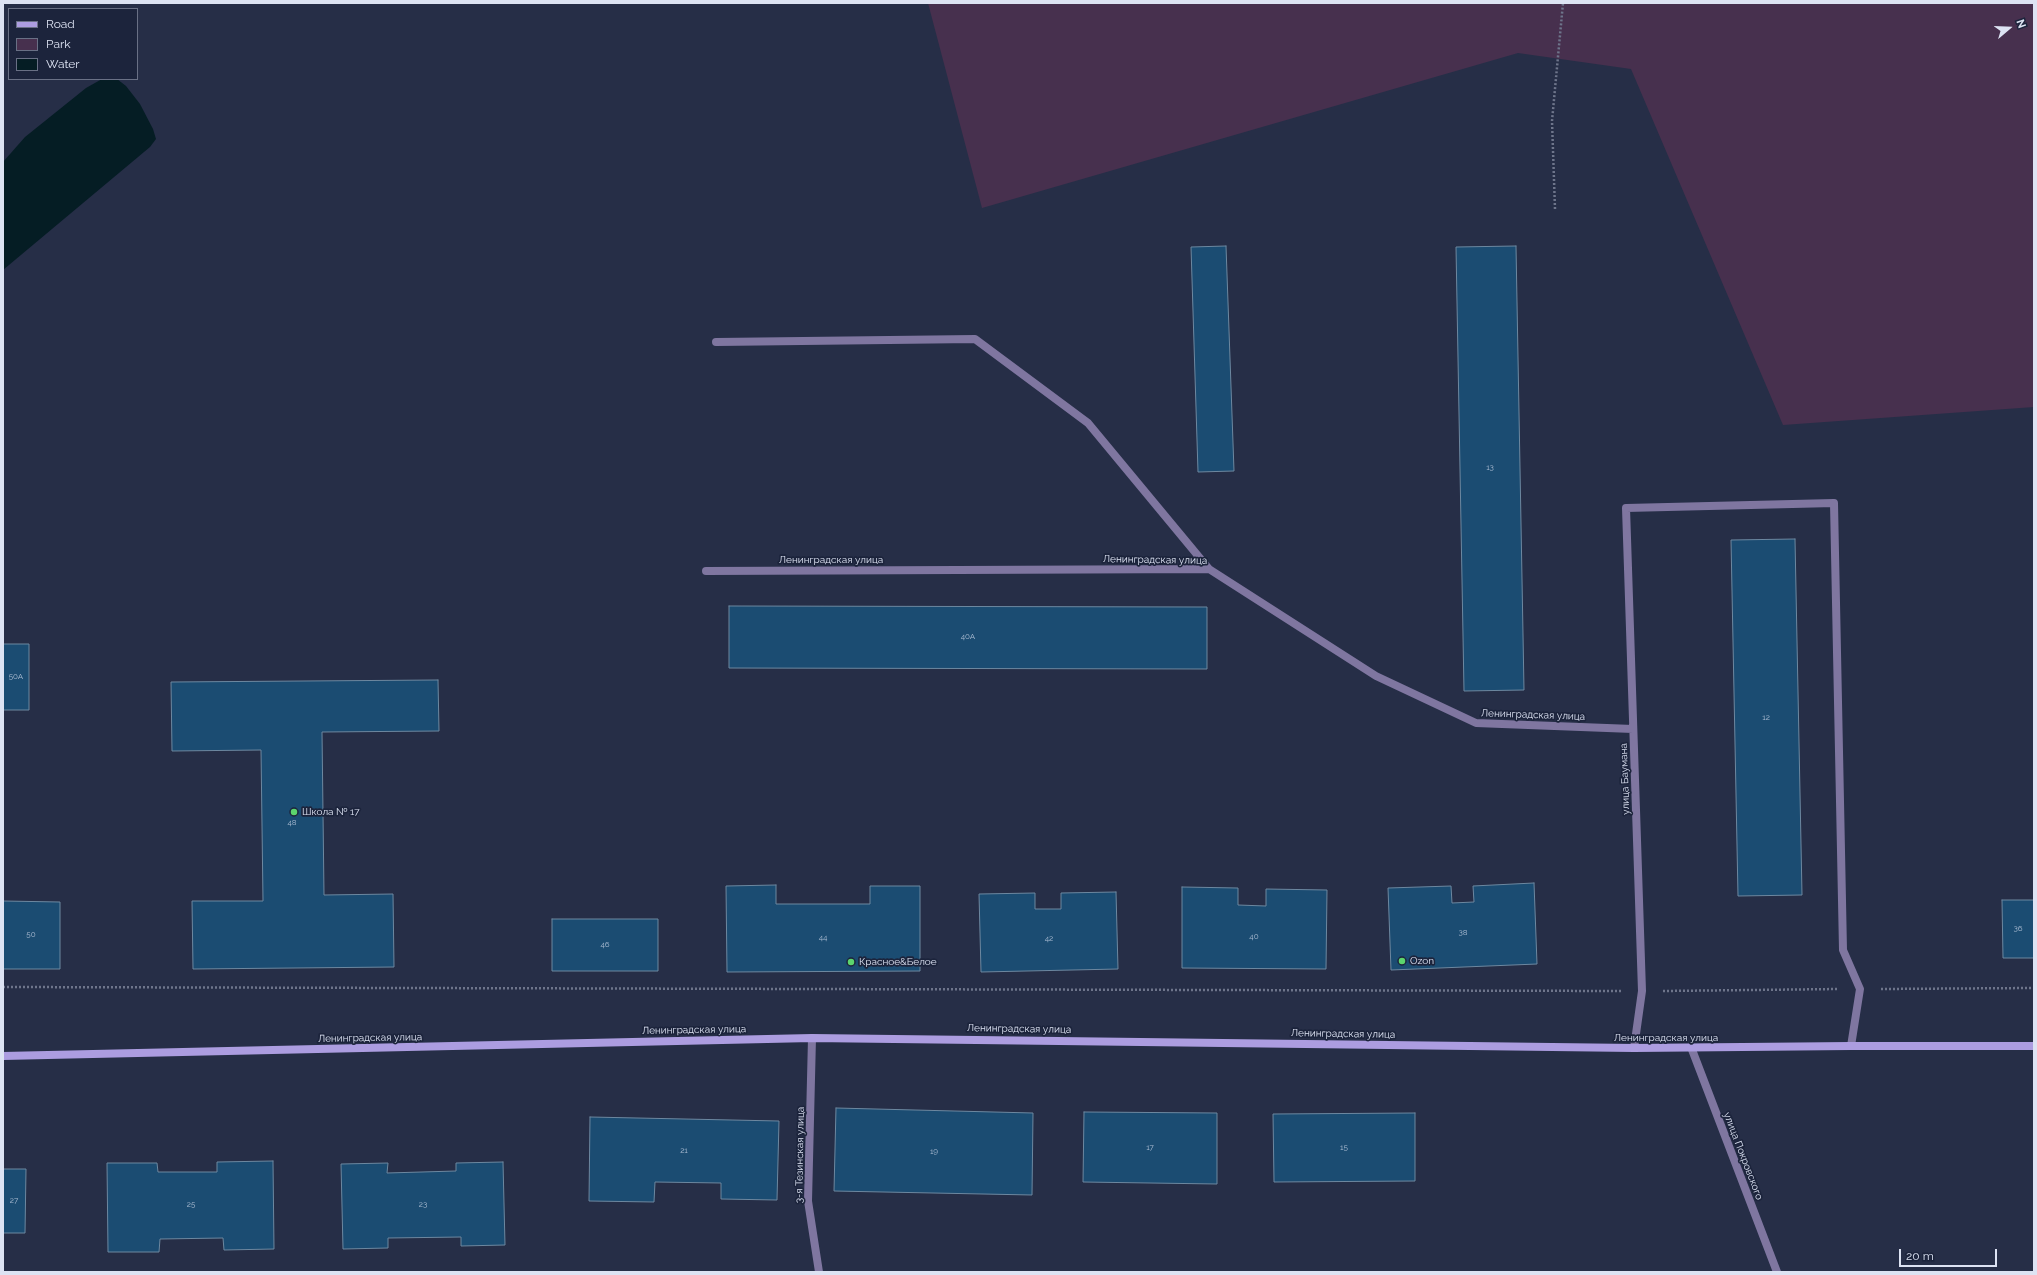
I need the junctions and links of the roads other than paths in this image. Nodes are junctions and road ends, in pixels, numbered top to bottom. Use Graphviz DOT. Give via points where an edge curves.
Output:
graph roads {
  1 [pos="716,342"];
  2 [pos="1209,569"];
  3 [pos="706,571"];
  4 [pos="1633,729"];
  5 [pos="812,1038"];
  6 [pos="1851,1046"];
  7 [pos="2034,1046"];
  8 [pos="1691,1047"];
  9 [pos="1634,1048"];
  10 [pos="3,1056"];
  11 [pos="819,1272"];
  12 [pos="1777,1272"];
  1 -- 2 [label="street" via="975,339 1088,423"];
  2 -- 3 [label="street, Ленинградская улица"];
  2 -- 4 [label="street, Ленинградская улица" via="1376,676 1476,723"];
  4 -- 6 [label="street, улица Баумана" via="1626,508 1834,503 1843,950 1860,989"];
  4 -- 9 [label="street, улица Баумана" via="1642,991"];
  5 -- 9 [label="main road, Ленинградская улица"];
  5 -- 10 [label="main road, Ленинградская улица"];
  5 -- 11 [label="street, 3-я Тезинская улица" via="808,1201"];
  6 -- 7 [label="main road, Ленинградская улица"];
  6 -- 8 [label="main road, Ленинградская улица"];
  8 -- 9 [label="main road, Ленинградская улица"];
  8 -- 12 [label="street, улица Покровского"];
}
